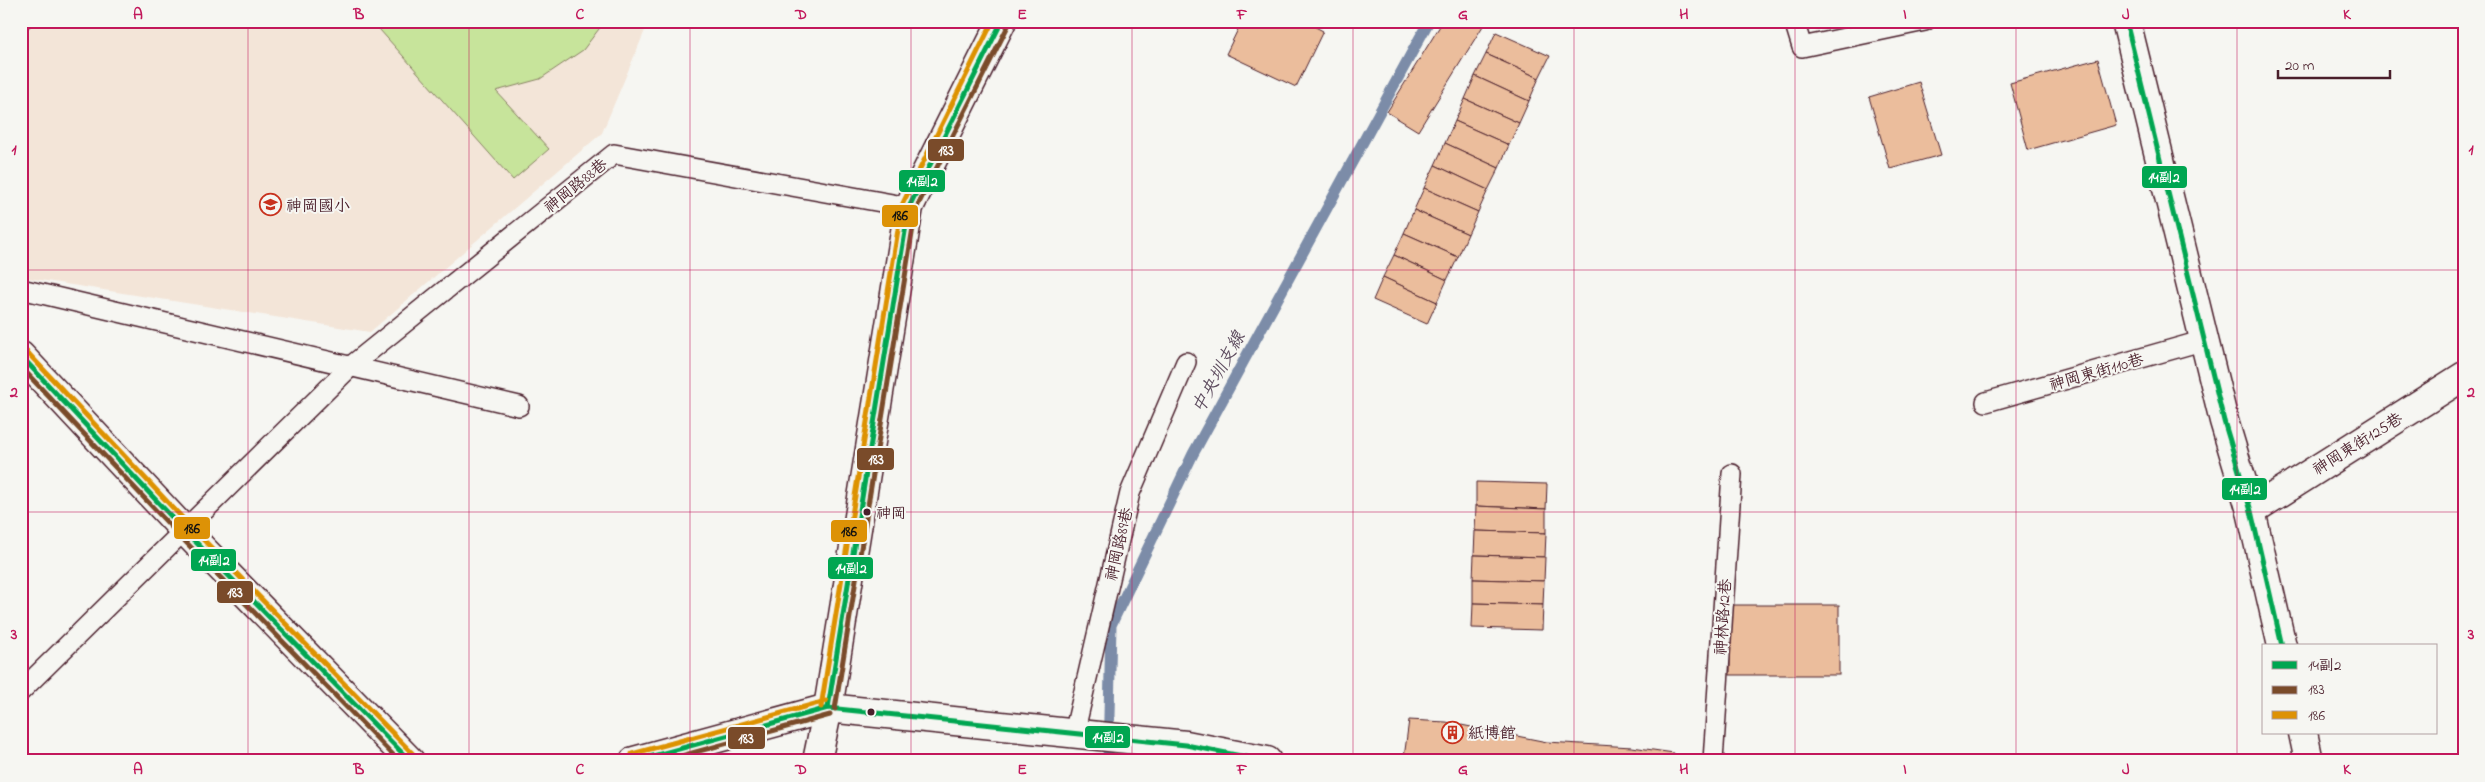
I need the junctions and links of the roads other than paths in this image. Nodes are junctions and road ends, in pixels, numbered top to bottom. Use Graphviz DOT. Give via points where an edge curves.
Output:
graph roads {
  1 [pos="1002,21"];
  2 [pos="1794,21"];
  3 [pos="1925,21"];
  4 [pos="2126,21"];
  5 [pos="909,207"];
  6 [pos="21,289"];
  7 [pos="2205,340"];
  8 [pos="21,356"];
  9 [pos="1186,362"];
  10 [pos="351,366"];
  11 [pos="2464,376"];
  12 [pos="1986,402"];
  13 [pos="519,406"];
  14 [pos="1732,474"];
  15 [pos="2251,511"];
  16 [pos="184,530"];
  17 [pos="2282,644"];
  18 [pos="21,691"];
  19 [pos="828,708"];
  20 [pos="2302,734"];
  21 [pos="1082,735"];
  22 [pos="1184,753"];
  23 [pos="410,761"];
  24 [pos="634,761"];
  25 [pos="817,761"];
  26 [pos="1267,761"];
  27 [pos="1713,761"];
  28 [pos="2309,761"];
  1 -- 5 [label="street"];
  2 -- 3 [label="lane" via="1802,47"];
  4 -- 7 [label="street"];
  5 -- 10 [label="lane, 神岡路88巷" via="614,154"];
  5 -- 19 [label="street"];
  6 -- 10 [label="lane"];
  7 -- 12 [label="lane, 神岡東街110巷"];
  7 -- 15 [label="street" via="2224,421"];
  8 -- 16 [label="street"];
  9 -- 21 [label="lane, 神岡路89巷" via="1130,493"];
  10 -- 13 [label="lane"];
  10 -- 16 [label="lane, 神岡路88巷"];
  11 -- 15 [label="street, 神岡東街125巷"];
  14 -- 27 [label="lane, 神林路12巷"];
  15 -- 17 [label="street"];
  16 -- 18 [label="lane, 神岡路88巷"];
  16 -- 23 [label="street"];
  19 -- 21 [label="street"];
  19 -- 24 [label="street"];
  19 -- 25 [label="street"];
  20 -- 28 [label="street"];
  21 -- 22 [label="street" via="1127,739"];
  22 -- 26 [label="street"];
}
